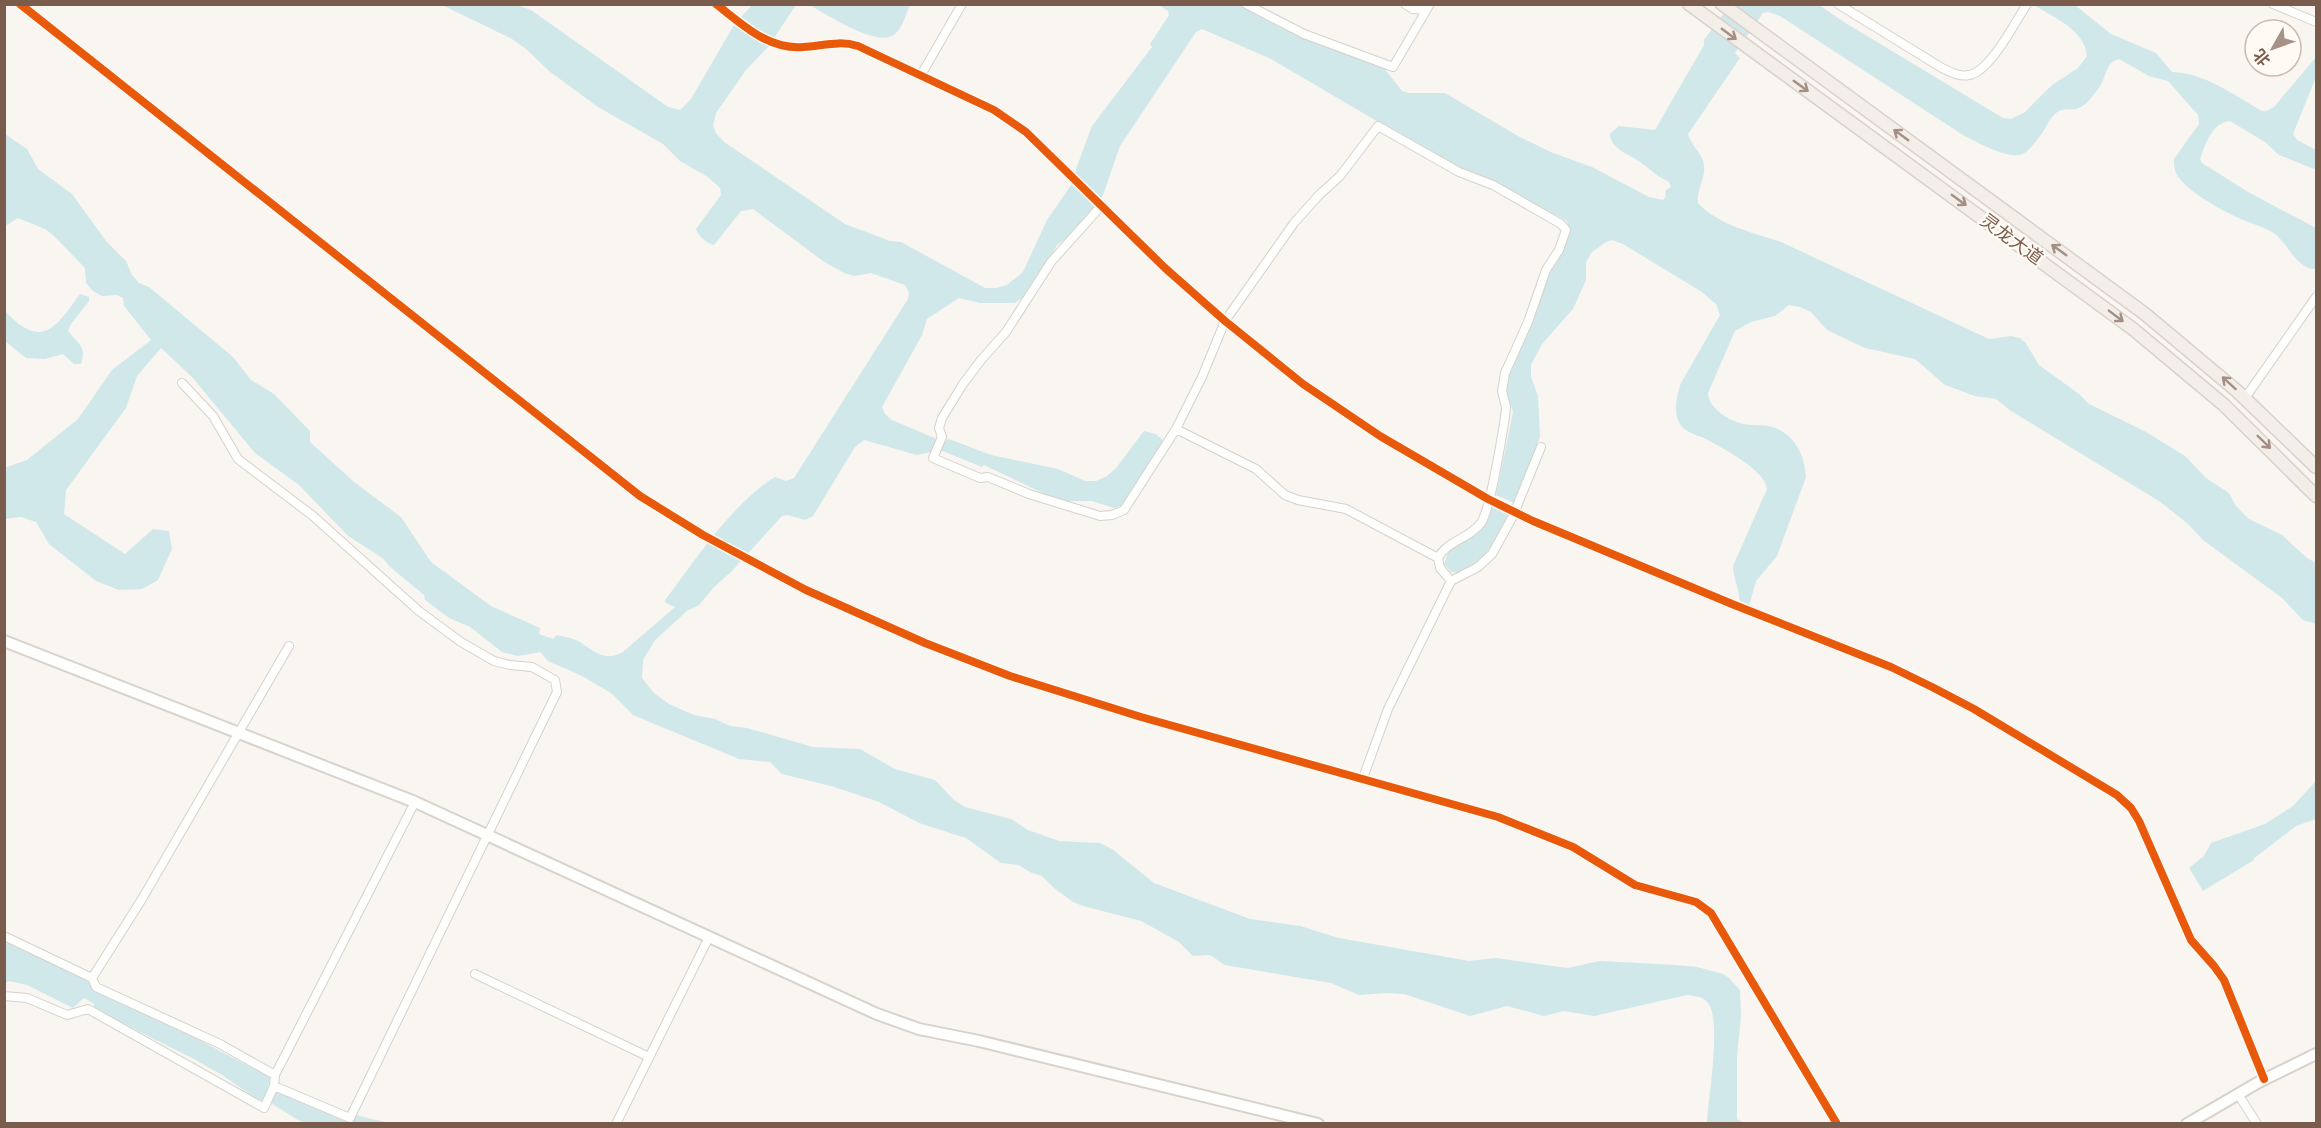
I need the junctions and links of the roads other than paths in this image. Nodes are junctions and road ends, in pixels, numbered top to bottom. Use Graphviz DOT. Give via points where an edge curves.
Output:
graph roads {
  1 [pos="20,4"];
  2 [pos="716,4"];
  3 [pos="962,4"];
  4 [pos="1246,4"];
  5 [pos="1405,4"];
  6 [pos="1689,4"];
  7 [pos="1722,4"];
  8 [pos="1838,4"];
  9 [pos="2027,4"];
  10 [pos="2273,4"];
  11 [pos="1428,7"];
  12 [pos="2316,21"];
  13 [pos="921,75"];
  14 [pos="1101,204"];
  15 [pos="2316,297"];
  16 [pos="1225,321"];
  17 [pos="182,383"];
  18 [pos="2245,398"];
  19 [pos="1176,429"];
  20 [pos="1540,447"];
  21 [pos="2316,467"];
  22 [pos="2316,496"];
  23 [pos="1488,499"];
  24 [pos="1515,511"];
  25 [pos="1438,558"];
  26 [pos="1451,581"];
  27 [pos="4,641"];
  28 [pos="289,646"];
  29 [pos="240,733"];
  30 [pos="1363,778"];
  31 [pos="416,802"];
  32 [pos="489,834"];
  33 [pos="4,936"];
  34 [pos="709,937"];
  35 [pos="475,974"];
  36 [pos="93,978"];
  37 [pos="5,998"];
  38 [pos="2316,1054"];
  39 [pos="649,1057"];
  40 [pos="275,1075"];
  41 [pos="2264,1079"];
  42 [pos="274,1086"];
  43 [pos="2238,1094"];
  44 [pos="616,1124"];
  45 [pos="1318,1124"];
  46 [pos="1837,1124"];
  47 [pos="2187,1124"];
  48 [pos="2257,1124"];
  1 -- 30 [label="street" via="623,483 703,535 806,590 1010,676 1141,717"];
  2 -- 13 [label="street" via="772,44 852,44"];
  3 -- 13 [label="street"];
  4 -- 11 [label="street" via="1304,34 1392,67"];
  5 -- 11 [label="street" via="1413,9"];
  6 -- 22 [label="main road, 灵龙大道, one-way" via="2150,343 2241,421"];
  18 -- 7 [label="main road, 灵龙大道, one-way" via="2118,293"];
  8 -- 9 [label="street" via="1942,68 1967,76 1985,67"];
  10 -- 12 [label="street"];
  13 -- 14 [label="street" via="1012,120"];
  14 -- 16 [label="street"];
  14 -- 19 [label="street" via="1051,262 1006,332 963,384 942,418 942,437 933,458 980,478 988,477 1080,511 1107,516 1124,510"];
  15 -- 18 [label="street"];
  16 -- 19 [label="street"];
  16 -- 23 [label="street" via="1345,414"];
  16 -- 23 [label="street" via="1294,222 1341,176 1378,126 1459,172 1553,217 1564,226 1565,237 1546,270 1502,384 1505,418"];
  17 -- 32 [label="street" via="213,416 238,459 313,516 419,611 460,642 494,660 532,667 555,680 556,692"];
  18 -- 21 [label="main road, 灵龙大道"];
  19 -- 25 [label="street" via="1256,469 1291,498 1346,509"];
  20 -- 24 [label="street"];
  23 -- 24 [label="street"];
  23 -- 25 [label="street" via="1479,525 1449,544"];
  24 -- 26 [label="street" via="1488,559"];
  24 -- 41 [label="street" via="1672,580 1891,667 1974,709 2116,795 2139,822 2191,940 2224,980"];
  25 -- 26 [label="street" via="1440,568"];
  26 -- 30 [label="street" via="1388,709"];
  27 -- 29 [label="street"];
  28 -- 29 [label="street"];
  29 -- 31 [label="street"];
  29 -- 36 [label="street"];
  30 -- 46 [label="street" via="1518,824 1573,848 1635,885 1705,906"];
  31 -- 32 [label="street"];
  31 -- 40 [label="street"];
  32 -- 34 [label="street"];
  32 -- 42 [label="street" via="350,1118"];
  33 -- 36 [label="street"];
  34 -- 39 [label="street"];
  34 -- 45 [label="street" via="877,1014 919,1029"];
  35 -- 39 [label="street"];
  36 -- 40 [label="street" via="96,987 220,1044"];
  37 -- 42 [label="street" via="27,998 68,1016 88,1009 264,1108"];
  38 -- 41 [label="street"];
  39 -- 44 [label="street"];
  40 -- 42 [label="street"];
  41 -- 43 [label="street"];
  43 -- 47 [label="street"];
  43 -- 48 [label="street"];
}
